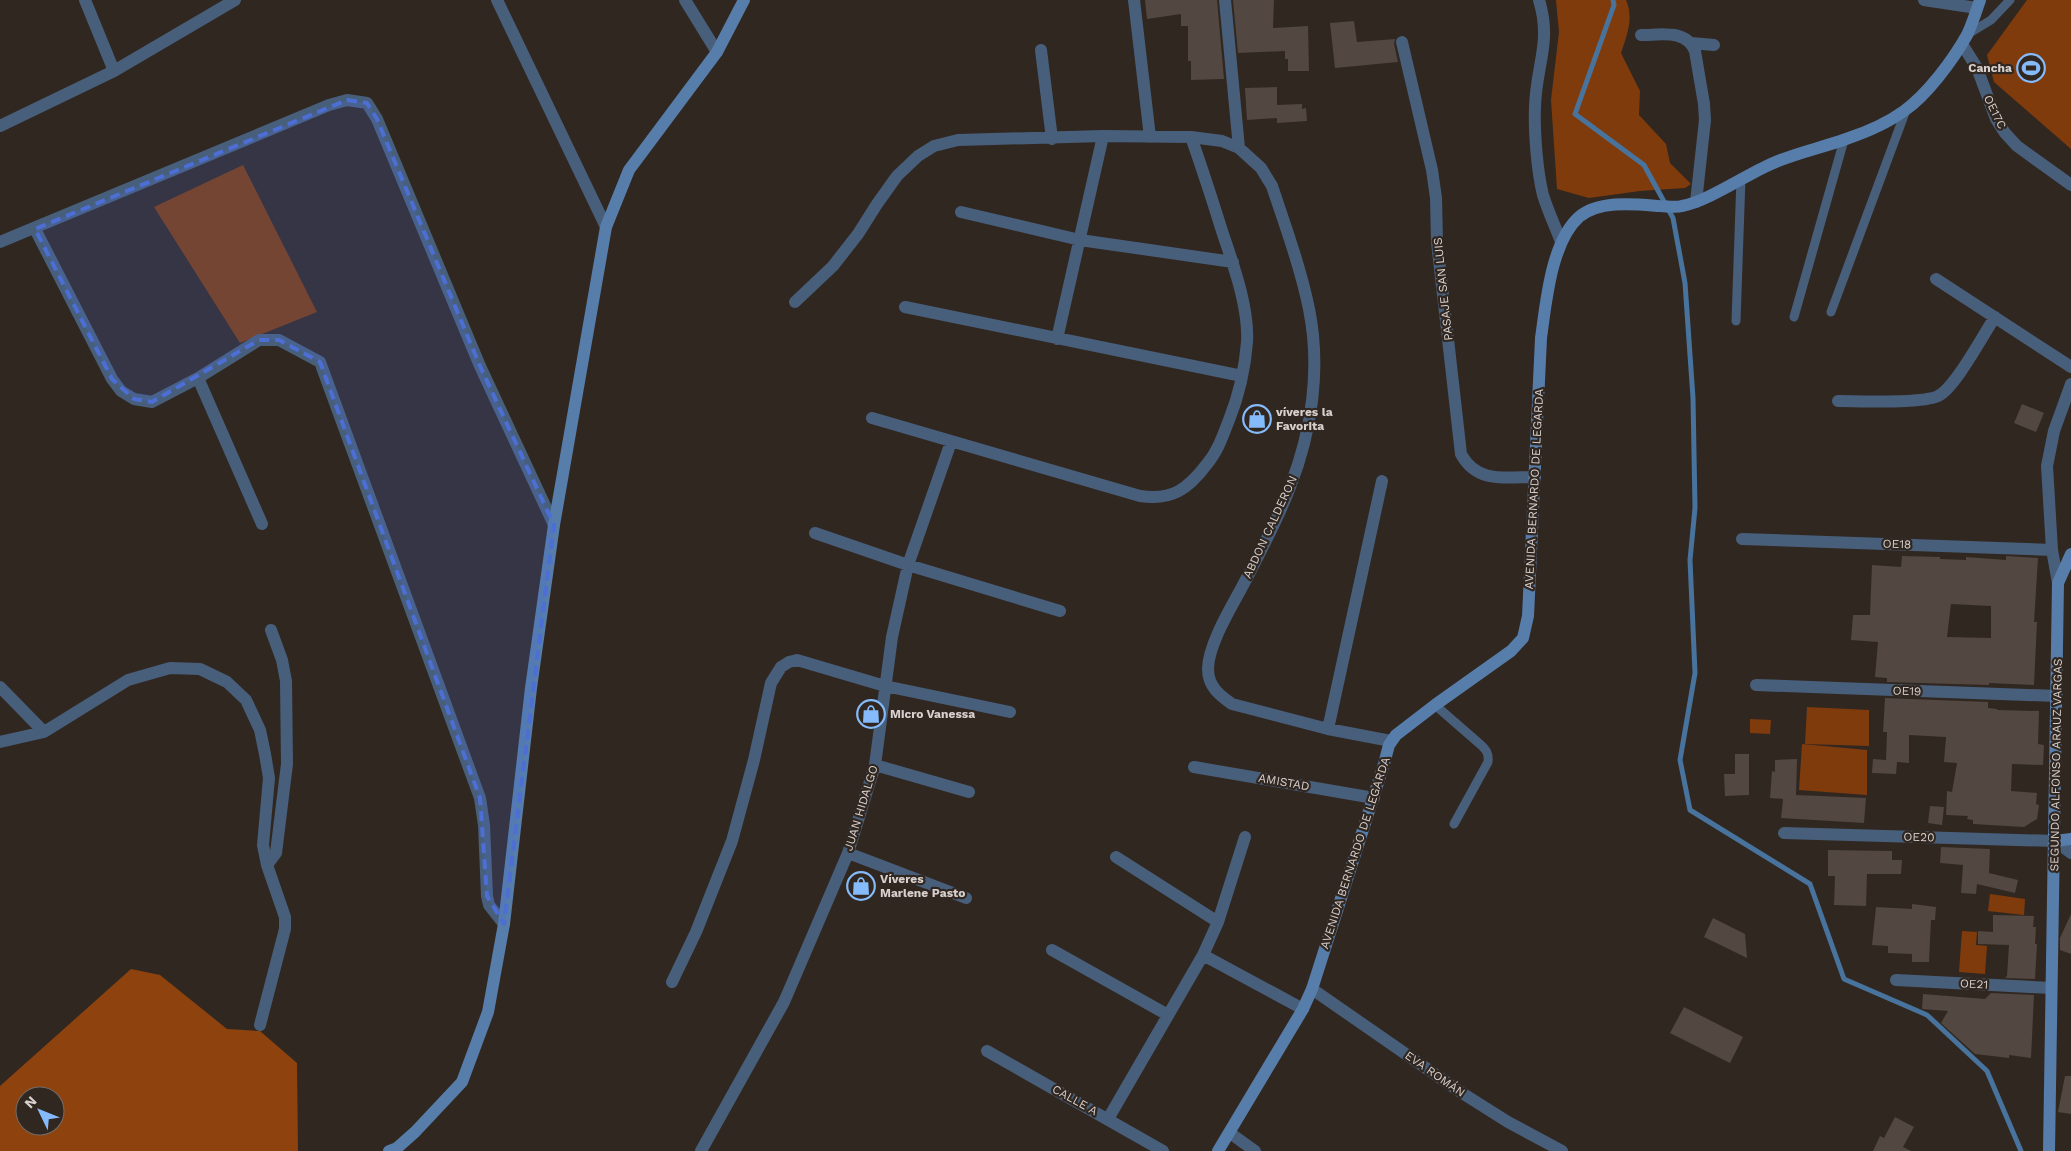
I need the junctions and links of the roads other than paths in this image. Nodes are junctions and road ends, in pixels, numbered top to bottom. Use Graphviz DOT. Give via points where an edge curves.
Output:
graph roads {
  1 [pos="85,0"];
  2 [pos="235,0"];
  3 [pos="497,0"];
  4 [pos="685,0"];
  5 [pos="744,0"];
  6 [pos="1134,0"];
  7 [pos="1225,0"];
  8 [pos="1539,0"];
  9 [pos="1924,0"];
  10 [pos="2010,0"];
  11 [pos="1979,4"];
  12 [pos="1641,36"];
  13 [pos="1964,39"];
  14 [pos="1402,42"];
  15 [pos="1692,43"];
  16 [pos="1714,45"];
  17 [pos="1041,50"];
  18 [pos="717,52"];
  19 [pos="114,71"];
  20 [pos="1906,109"];
  21 [pos="0,126"];
  22 [pos="1103,136"];
  23 [pos="1150,137"];
  24 [pos="1191,137"];
  25 [pos="1052,139"];
  26 [pos="1844,140"];
  27 [pos="1238,148"];
  28 [pos="1741,178"];
  29 [pos="2071,185"];
  30 [pos="1696,202"];
  31 [pos="961,212"];
  32 [pos="606,227"];
  33 [pos="35,229"];
  34 [pos="1080,240"];
  35 [pos="0,242"];
  36 [pos="1562,242"];
  37 [pos="1233,262"];
  38 [pos="1936,279"];
  39 [pos="795,302"];
  40 [pos="905,306"];
  41 [pos="1831,312"];
  42 [pos="1794,317"];
  43 [pos="1995,318"];
  44 [pos="1736,321"];
  45 [pos="1057,339"];
  46 [pos="2071,367"];
  47 [pos="1242,376"];
  48 [pos="198,378"];
  49 [pos="2071,384"];
  50 [pos="1838,402"];
  51 [pos="872,418"];
  52 [pos="951,442"];
  53 [pos="1535,477"];
  54 [pos="1382,481"];
  55 [pos="262,524"];
  56 [pos="554,525"];
  57 [pos="815,533"];
  58 [pos="1742,539"];
  59 [pos="2052,550"];
  60 [pos="2071,554"];
  61 [pos="908,565"];
  62 [pos="2058,583"];
  63 [pos="1060,611"];
  64 [pos="271,630"];
  65 [pos="1756,685"];
  66 [pos="885,686"];
  67 [pos="0,688"];
  68 [pos="2057,696"];
  69 [pos="1435,705"];
  70 [pos="1010,712"];
  71 [pos="1328,729"];
  72 [pos="44,732"];
  73 [pos="0,742"];
  74 [pos="1391,742"];
  75 [pos="875,765"];
  76 [pos="1194,767"];
  77 [pos="969,792"];
  78 [pos="1374,798"];
  79 [pos="1454,824"];
  80 [pos="1784,833"];
  81 [pos="1245,837"];
  82 [pos="2071,839"];
  83 [pos="2054,841"];
  84 [pos="848,853"];
  85 [pos="2071,853"];
  86 [pos="1116,857"];
  87 [pos="267,865"];
  88 [pos="966,898"];
  89 [pos="1218,922"];
  90 [pos="504,924"];
  91 [pos="1052,950"];
  92 [pos="1204,955"];
  93 [pos="1896,980"];
  94 [pos="672,982"];
  95 [pos="2051,988"];
  96 [pos="1312,989"];
  97 [pos="1302,1009"];
  98 [pos="1168,1015"];
  99 [pos="260,1025"];
  100 [pos="987,1051"];
  101 [pos="1108,1119"];
  102 [pos="1230,1133"];
  103 [pos="389,1151"];
  104 [pos="702,1151"];
  105 [pos="1163,1151"];
  106 [pos="1218,1151"];
  107 [pos="1255,1151"];
  108 [pos="1562,1151"];
  109 [pos="2049,1151"];
  1 -- 19 [label="street"];
  2 -- 19 [label="street"];
  3 -- 32 [label="street"];
  4 -- 18 [label="street"];
  5 -- 18 [label="street"];
  6 -- 23 [label="street"];
  7 -- 27 [label="street"];
  8 -- 36 [label="street" via="1545,30 1535,107 1539,168 1545,200"];
  9 -- 11 [label="street"];
  10 -- 13 [label="lane" via="1991,20"];
  11 -- 13 [label="street, AVENIDA BERNARDO DE LEGARDA"];
  12 -- 15 [label="street" via="1681,36"];
  13 -- 20 [label="street, AVENIDA BERNARDO DE LEGARDA" via="1938,76"];
  13 -- 29 [label="street, OE17C" via="2005,133 2017,146"];
  14 -- 53 [label="street, PASAJE SAN LUIS" via="1436,198 1437,242 1460,454 1466,465 1488,477"];
  15 -- 16 [label="street"];
  15 -- 30 [label="street" via="1705,120"];
  17 -- 25 [label="street"];
  18 -- 32 [label="street" via="629,170"];
  19 -- 21 [label="street"];
  20 -- 26 [label="street, AVENIDA BERNARDO DE LEGARDA" via="1880,126"];
  20 -- 41 [label="lane"];
  22 -- 23 [label="street, ABDON CALDERON"];
  22 -- 25 [label="street, ABDON CALDERON"];
  22 -- 34 [label="street"];
  23 -- 24 [label="street, ABDON CALDERON"];
  24 -- 27 [label="street, ABDON CALDERON"];
  24 -- 37 [label="street"];
  25 -- 39 [label="street, ABDON CALDERON" via="958,140 934,146 918,156 897,176 833,266"];
  26 -- 28 [label="street, AVENIDA BERNARDO DE LEGARDA" via="1799,153"];
  26 -- 42 [label="lane"];
  27 -- 71 [label="street, ABDON CALDERON" via="1261,168 1272,186 1309,308 1314,341 1314,381 1306,434 1290,487 1222,625 1208,668 1210,684 1232,704"];
  28 -- 30 [label="street, AVENIDA BERNARDO DE LEGARDA"];
  28 -- 44 [label="lane"];
  30 -- 36 [label="street, AVENIDA BERNARDO DE LEGARDA" via="1680,207 1629,204 1587,212 1575,221"];
  31 -- 34 [label="street"];
  32 -- 56 [label="street"];
  33 -- 35 [label="street"];
  33 -- 48 [label="street" via="120,390 134,399 152,402"];
  33 -- 56 [label="street" via="329,106 347,100 367,103 377,119 480,366"];
  34 -- 37 [label="street"];
  34 -- 45 [label="street"];
  36 -- 53 [label="street, AVENIDA BERNARDO DE LEGARDA" via="1548,294 1541,338"];
  37 -- 47 [label="street" via="1247,340"];
  38 -- 43 [label="street"];
  40 -- 45 [label="street"];
  43 -- 46 [label="street"];
  43 -- 50 [label="street" via="1954,381 1939,396"];
  45 -- 47 [label="street"];
  47 -- 52 [label="street" via="1233,410 1211,460 1189,484 1172,496 1156,499 1140,496"];
  48 -- 55 [label="street"];
  48 -- 90 [label="street" via="259,340 279,340 320,362 480,798 487,896 489,905"];
  49 -- 59 [label="street, SEGUNDO ALFONSO ARAUZ VARGAS" via="2054,431 2047,466"];
  51 -- 52 [label="street"];
  52 -- 61 [label="street, JUAN HIDALGO"];
  53 -- 69 [label="street, AVENIDA BERNARDO DE LEGARDA" via="1528,616 1523,638 1512,652"];
  54 -- 71 [label="street"];
  56 -- 90 [label="street" via="531,688"];
  57 -- 61 [label="street"];
  58 -- 59 [label="street, OE18"];
  59 -- 62 [label="street, SEGUNDO ALFONSO ARAUZ VARGAS"];
  60 -- 62 [label="street"];
  61 -- 63 [label="street"];
  61 -- 66 [label="street, JUAN HIDALGO"];
  62 -- 68 [label="street, SEGUNDO ALFONSO ARAUZ VARGAS"];
  64 -- 87 [label="street" via="286,682 286,764 276,853"];
  65 -- 68 [label="street, OE19"];
  66 -- 70 [label="street"];
  66 -- 75 [label="street, JUAN HIDALGO"];
  66 -- 94 [label="street" via="797,660 788,662 776,673 732,841"];
  67 -- 72 [label="street"];
  68 -- 83 [label="street, SEGUNDO ALFONSO ARAUZ VARGAS"];
  69 -- 74 [label="street, AVENIDA BERNARDO DE LEGARDA"];
  69 -- 79 [label="lane" via="1487,751 1488,757"];
  71 -- 74 [label="street, ABDON CALDERON"];
  72 -- 73 [label="street"];
  72 -- 87 [label="street" via="128,680 170,668 200,669 227,682 246,700 260,730 266,754 269,778 263,845"];
  74 -- 78 [label="street, AVENIDA BERNARDO DE LEGARDA"];
  75 -- 77 [label="street"];
  75 -- 84 [label="street, JUAN HIDALGO"];
  76 -- 78 [label="street, AMISTAD"];
  78 -- 96 [label="street, AVENIDA BERNARDO DE LEGARDA"];
  80 -- 83 [label="street, OE20"];
  81 -- 89 [label="street"];
  82 -- 83 [label="street"];
  83 -- 85 [label="street"];
  83 -- 95 [label="street, SEGUNDO ALFONSO ARAUZ VARGAS"];
  84 -- 88 [label="street"];
  84 -- 104 [label="street, JUAN HIDALGO" via="784,1002"];
  86 -- 89 [label="street"];
  87 -- 99 [label="street" via="286,929"];
  89 -- 92 [label="street"];
  90 -- 103 [label="street" via="488,1012 462,1082 415,1132"];
  91 -- 98 [label="street"];
  92 -- 97 [label="street"];
  92 -- 98 [label="street"];
  93 -- 95 [label="street, OE21"];
  95 -- 109 [label="street, SEGUNDO ALFONSO ARAUZ VARGAS"];
  96 -- 97 [label="street, AVENIDA BERNARDO DE LEGARDA"];
  96 -- 108 [label="street, EVA ROMÁN" via="1462,1093"];
  97 -- 102 [label="street, AVENIDA BERNARDO DE LEGARDA"];
  98 -- 101 [label="street"];
  100 -- 101 [label="street, CALLE A"];
  101 -- 105 [label="street, CALLE A"];
  102 -- 106 [label="street, AVENIDA BERNARDO DE LEGARDA"];
  102 -- 107 [label="street"];
}
